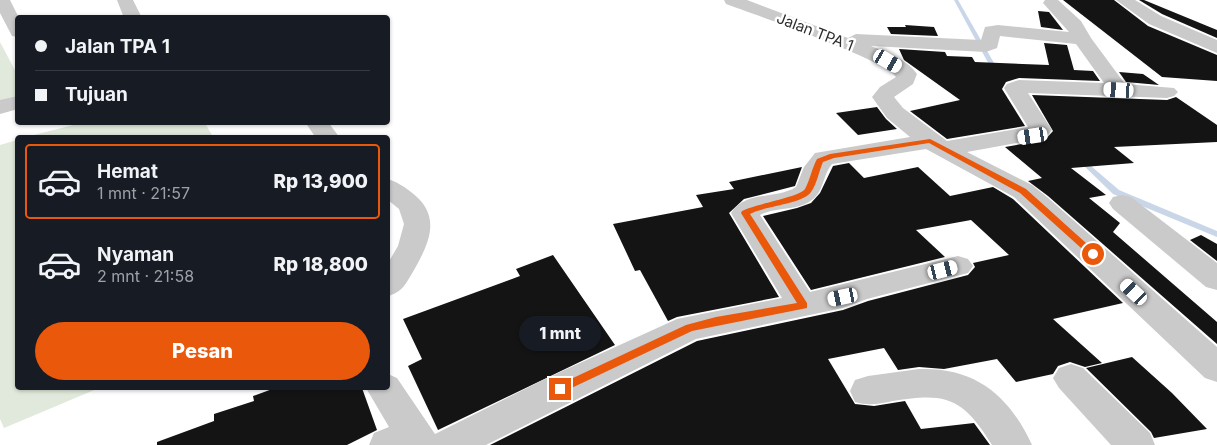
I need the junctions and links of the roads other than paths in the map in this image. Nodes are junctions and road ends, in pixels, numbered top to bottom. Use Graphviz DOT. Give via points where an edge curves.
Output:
graph roads {
  1 [pos="125,0"];
  2 [pos="732,0"];
  3 [pos="1124,0"];
  4 [pos="0,1"];
  5 [pos="1051,3"];
  6 [pos="132,15"];
  7 [pos="15,26"];
  8 [pos="835,39"];
  9 [pos="1082,39"];
  10 [pos="1217,47"];
  11 [pos="1119,90"];
  12 [pos="1167,92"];
  13 [pos="15,103"];
  14 [pos="0,107"];
  15 [pos="318,125"];
  16 [pos="327,135"];
  17 [pos="936,145"];
  18 [pos="390,189"];
  19 [pos="1122,203"];
  20 [pos="958,266"];
  21 [pos="1217,279"];
  22 [pos="390,282"];
  23 [pos="803,306"];
  24 [pos="1217,368"];
  25 [pos="1071,378"];
  26 [pos="385,390"];
  27 [pos="868,391"];
  28 [pos="408,441"];
  29 [pos="449,445"];
  30 [pos="1013,445"];
  31 [pos="1136,445"];
  1 -- 6 [label="street"];
  2 -- 8 [label="street, Jalan TPA 1"];
  3 -- 10 [label="street" via="1155,20"];
  4 -- 7 [label="street"];
  5 -- 9 [label="street" via="1075,26"];
  8 -- 9 [label="street" via="986,46 990,44 991,31 998,30"];
  8 -- 17 [label="street, Jalan TPA 1" via="888,61 907,74 906,80 883,97 895,113"];
  9 -- 11 [label="street"];
  11 -- 12 [label="street"];
  11 -- 17 [label="street" via="1019,86 1014,88 1038,123 1041,130 1037,134"];
  13 -- 14 [label="street"];
  15 -- 16 [label="street"];
  17 -- 23 [label="street" via="824,158 816,168 808,191 800,197 757,206 745,213"];
  17 -- 24 [label="street, Jalan TPA 1" via="1003,180 1038,203"];
  18 -- 22 [label="street" via="410,205 417,217 409,255"];
  19 -- 21 [label="street"];
  20 -- 23 [label="street"];
  23 -- 29 [label="street" via="689,328"];
  25 -- 31 [label="street"];
  26 -- 28 [label="street"];
  27 -- 30 [label="street" via="923,382 968,392 993,414"];
}
